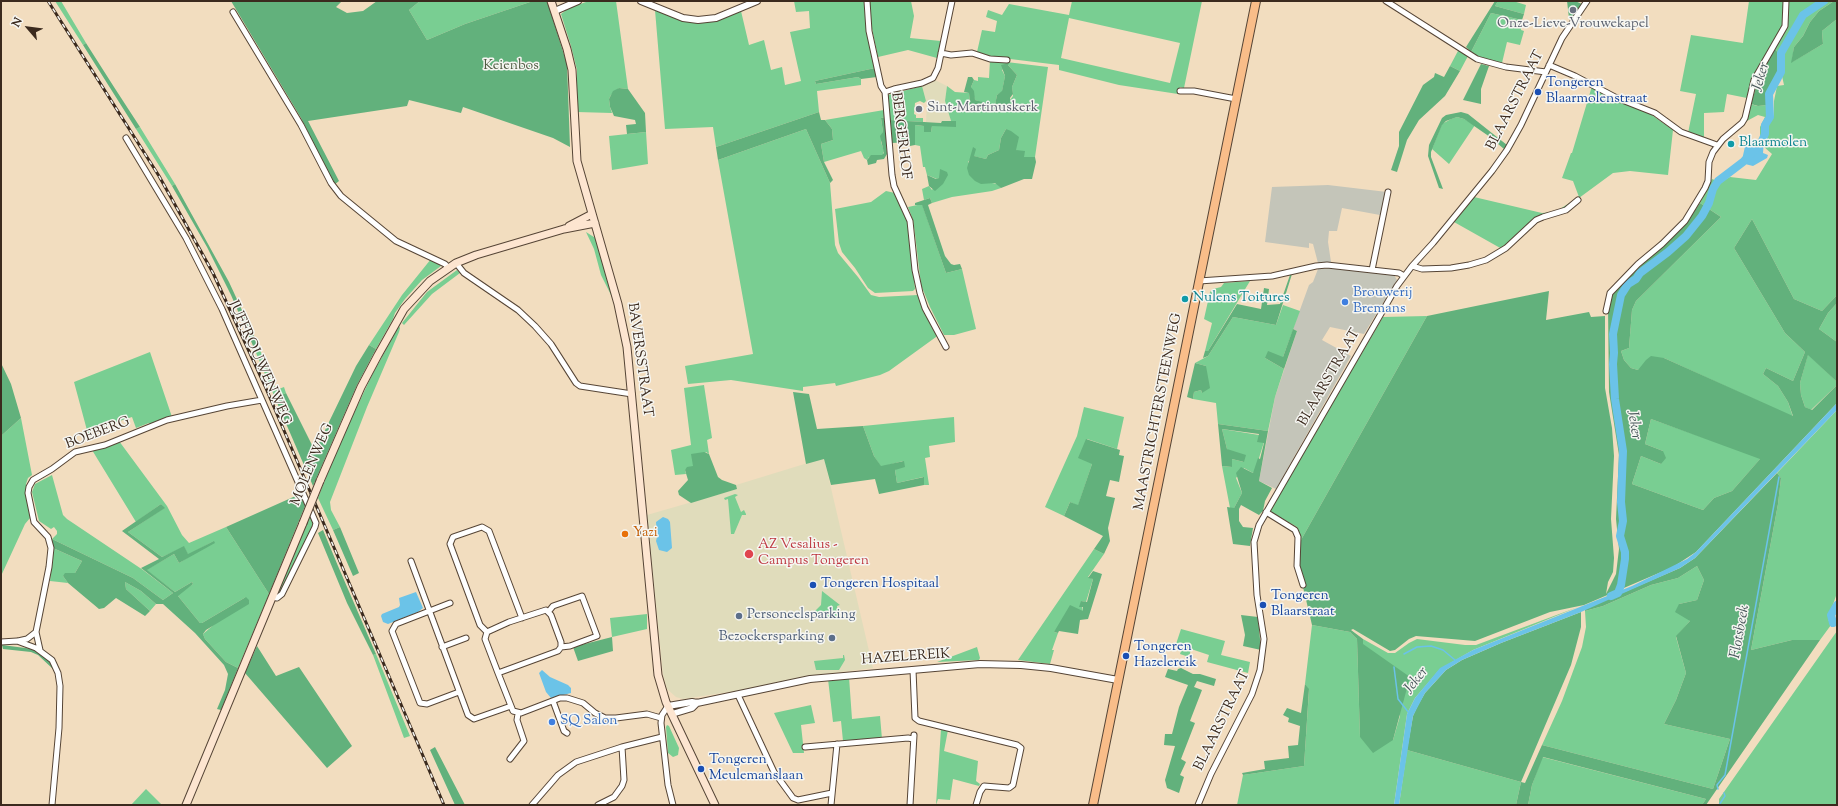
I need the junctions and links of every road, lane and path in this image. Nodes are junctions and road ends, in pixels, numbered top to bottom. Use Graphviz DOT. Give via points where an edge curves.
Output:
graph roads {
  1 [pos="551,1"];
  2 [pos="578,1"];
  3 [pos="641,1"];
  4 [pos="757,1"];
  5 [pos="867,1"];
  6 [pos="952,1"];
  7 [pos="1256,1"];
  8 [pos="1386,1"];
  9 [pos="1587,1"];
  10 [pos="1786,1"];
  11 [pos="555,11"];
  12 [pos="233,12"];
  13 [pos="941,53"];
  14 [pos="1007,60"];
  15 [pos="1549,65"];
  16 [pos="1546,72"];
  17 [pos="1180,91"];
  18 [pos="885,92"];
  19 [pos="1236,99"];
  20 [pos="126,138"];
  21 [pos="1717,145"];
  22 [pos="1388,192"];
  23 [pos="1578,200"];
  24 [pos="592,214"];
  25 [pos="595,223"];
  26 [pos="564,229"];
  27 [pos="456,263"];
  28 [pos="1412,266"];
  29 [pos="449,268"];
  30 [pos="1372,270"];
  31 [pos="1404,276"];
  32 [pos="1199,281"];
  33 [pos="1606,311"];
  34 [pos="946,347"];
  35 [pos="632,394"];
  36 [pos="262,400"];
  37 [pos="1266,512"];
  38 [pos="410,561"];
  39 [pos="1303,585"];
  40 [pos="272,597"];
  41 [pos="450,603"];
  42 [pos="429,611"];
  43 [pos="549,611"];
  44 [pos="522,618"];
  45 [pos="36,632"];
  46 [pos="487,632"];
  47 [pos="466,638"];
  48 [pos="17,641"];
  49 [pos="1,642"];
  50 [pos="442,647"];
  51 [pos="561,647"];
  52 [pos="40,650"];
  53 [pos="913,670"];
  54 [pos="498,673"];
  55 [pos="1118,680"];
  56 [pos="459,692"];
  57 [pos="738,695"];
  58 [pos="553,701"];
  59 [pos="697,703"];
  60 [pos="511,706"];
  61 [pos="668,706"];
  62 [pos="518,714"];
  63 [pos="672,714"];
  64 [pos="661,718"];
  65 [pos="915,718"];
  66 [pos="915,725"];
  67 [pos="567,733"];
  68 [pos="662,737"];
  69 [pos="837,744"];
  70 [pos="622,747"];
  71 [pos="805,747"];
  72 [pos="510,759"];
  73 [pos="832,793"];
  74 [pos="52,805"];
  75 [pos="186,805"];
  76 [pos="532,805"];
  77 [pos="598,805"];
  78 [pos="673,805"];
  79 [pos="715,805"];
  80 [pos="832,805"];
  81 [pos="910,805"];
  82 [pos="976,805"];
  83 [pos="1093,805"];
  84 [pos="1198,805"];
  1 -- 11 [label="main road, BAVERSSTRAAT"];
  2 -- 11 [label="street"];
  3 -- 4 [label="street" via="683,18 698,20 716,18"];
  5 -- 18 [label="street, BERGERHOF" via="869,31 881,86"];
  6 -- 13 [label="street"];
  7 -- 19 [label="main road, MAASTRICHTERSTEENWEG"];
  8 -- 16 [label="street" via="1478,59 1506,67"];
  9 -- 15 [label="street, BLAARSTRAAT" via="1567,29"];
  10 -- 21 [label="street" via="1785,26 1754,80 1745,118"];
  11 -- 24 [label="main road, BAVERSSTRAAT" via="571,65 577,162"];
  12 -- 29 [label="street" via="301,125 331,183 341,196 396,241"];
  13 -- 14 [label="street" via="972,53 990,59"];
  13 -- 18 [label="street" via="933,78"];
  15 -- 16 [label="street, BLAARSTRAAT"];
  15 -- 21 [label="street" via="1617,98 1655,113 1680,132"];
  16 -- 28 [label="street, BLAARSTRAAT" via="1507,150"];
  17 -- 19 [label="street"];
  18 -- 34 [label="street, BERGERHOF" via="894,186 910,221 920,293 925,308"];
  19 -- 32 [label="main road, MAASTRICHTERSTEENWEG"];
  20 -- 36 [label="street, JUFFROUWENWEG" via="186,238 222,309"];
  21 -- 33 [label="street" via="1709,162 1708,181 1685,221 1610,293"];
  22 -- 30 [label="street"];
  23 -- 28 [label="street" via="1566,210 1536,220 1506,248 1486,260 1451,268 1422,269"];
  24 -- 25 [label="main road, BAVERSSTRAAT"];
  24 -- 26 [label="main road, MOLENWEG"];
  25 -- 26 [label="main road, MOLENWEG"];
  25 -- 35 [label="main road, BAVERSSTRAAT" via="620,313"];
  26 -- 27 [label="main road, MOLENWEG"];
  27 -- 29 [label="main road, MOLENWEG"];
  27 -- 35 [label="street" via="464,273 518,310 535,326 580,386"];
  28 -- 31 [label="street, BLAARSTRAAT"];
  29 -- 40 [label="main road, MOLENWEG, bridge" via="420,290 396,322 361,387"];
  30 -- 31 [label="street"];
  30 -- 32 [label="street" via="1321,265 1272,276"];
  31 -- 37 [label="street, BLAARSTRAAT"];
  32 -- 55 [label="main road, MAASTRICHTERSTEENWEG"];
  35 -- 61 [label="main road, BAVERSSTRAAT" via="658,675"];
  36 -- 40 [label="street, JUFFROUWENWEG" via="316,523 282,595"];
  36 -- 45 [label="street, BOEBERG" via="167,420 105,445 75,452 34,480 28,493 34,522 48,537 51,548"];
  37 -- 39 [label="street" via="1295,530 1298,537 1297,566"];
  37 -- 84 [label="street, BLAARSTRAAT" via="1255,534 1254,542 1257,595 1264,639 1260,670 1252,694"];
  38 -- 42 [label="street"];
  40 -- 75 [label="main road, MOLENWEG"];
  41 -- 42 [label="street"];
  42 -- 50 [label="street"];
  42 -- 56 [label="street" via="396,624 392,629 418,700 422,704 427,704"];
  43 -- 44 [label="street" via="542,610"];
  43 -- 51 [label="street" via="562,642"];
  43 -- 51 [label="street" via="553,606 582,596 597,636"];
  44 -- 46 [label="street"];
  44 -- 46 [label="street" via="489,531 482,527 453,537 450,544 480,624"];
  45 -- 48 [label="street" via="27,639"];
  45 -- 52 [label="street, BOEBERG"];
  46 -- 54 [label="street" via="485,638"];
  47 -- 50 [label="street"];
  48 -- 49 [label="street"];
  48 -- 52 [label="street"];
  50 -- 56 [label="street"];
  51 -- 54 [label="street" via="558,651"];
  52 -- 74 [label="street" via="56,666 60,686"];
  53 -- 55 [label="street, HAZELEREIK" via="980,664 1021,665"];
  53 -- 57 [label="street, HAZELEREIK" via="810,679"];
  53 -- 65 [label="street"];
  54 -- 60 [label="street"];
  55 -- 83 [label="main road, MAASTRICHTERSTEENWEG"];
  56 -- 60 [label="street" via="471,718 478,718"];
  57 -- 59 [label="street, HAZELEREIK"];
  57 -- 73 [label="street" via="774,772 793,798 795,800"];
  58 -- 62 [label="street"];
  58 -- 64 [label="street" via="572,698 605,718 647,714"];
  58 -- 67 [label="street"];
  59 -- 61 [label="street, HAZELEREIK"];
  59 -- 63 [label="street, HAZELEREIK" via="692,708"];
  60 -- 62 [label="street"];
  61 -- 63 [label="main road, BAVERSSTRAAT"];
  61 -- 64 [label="street"];
  62 -- 72 [label="street" via="517,720 524,741"];
  63 -- 64 [label="street"];
  63 -- 79 [label="main road, BAVERSSTRAAT"];
  64 -- 68 [label="street"];
  65 -- 66 [label="street"];
  65 -- 82 [label="street" via="1021,748 1013,785 1009,788 984,786"];
  68 -- 70 [label="street"];
  68 -- 78 [label="street"];
  69 -- 71 [label="street"];
  69 -- 73 [label="street"];
  69 -- 81 [label="street" via="914,737"];
  70 -- 76 [label="street" via="572,765 558,776"];
  70 -- 77 [label="street" via="622,786 614,797"];
  73 -- 80 [label="street"];
}
